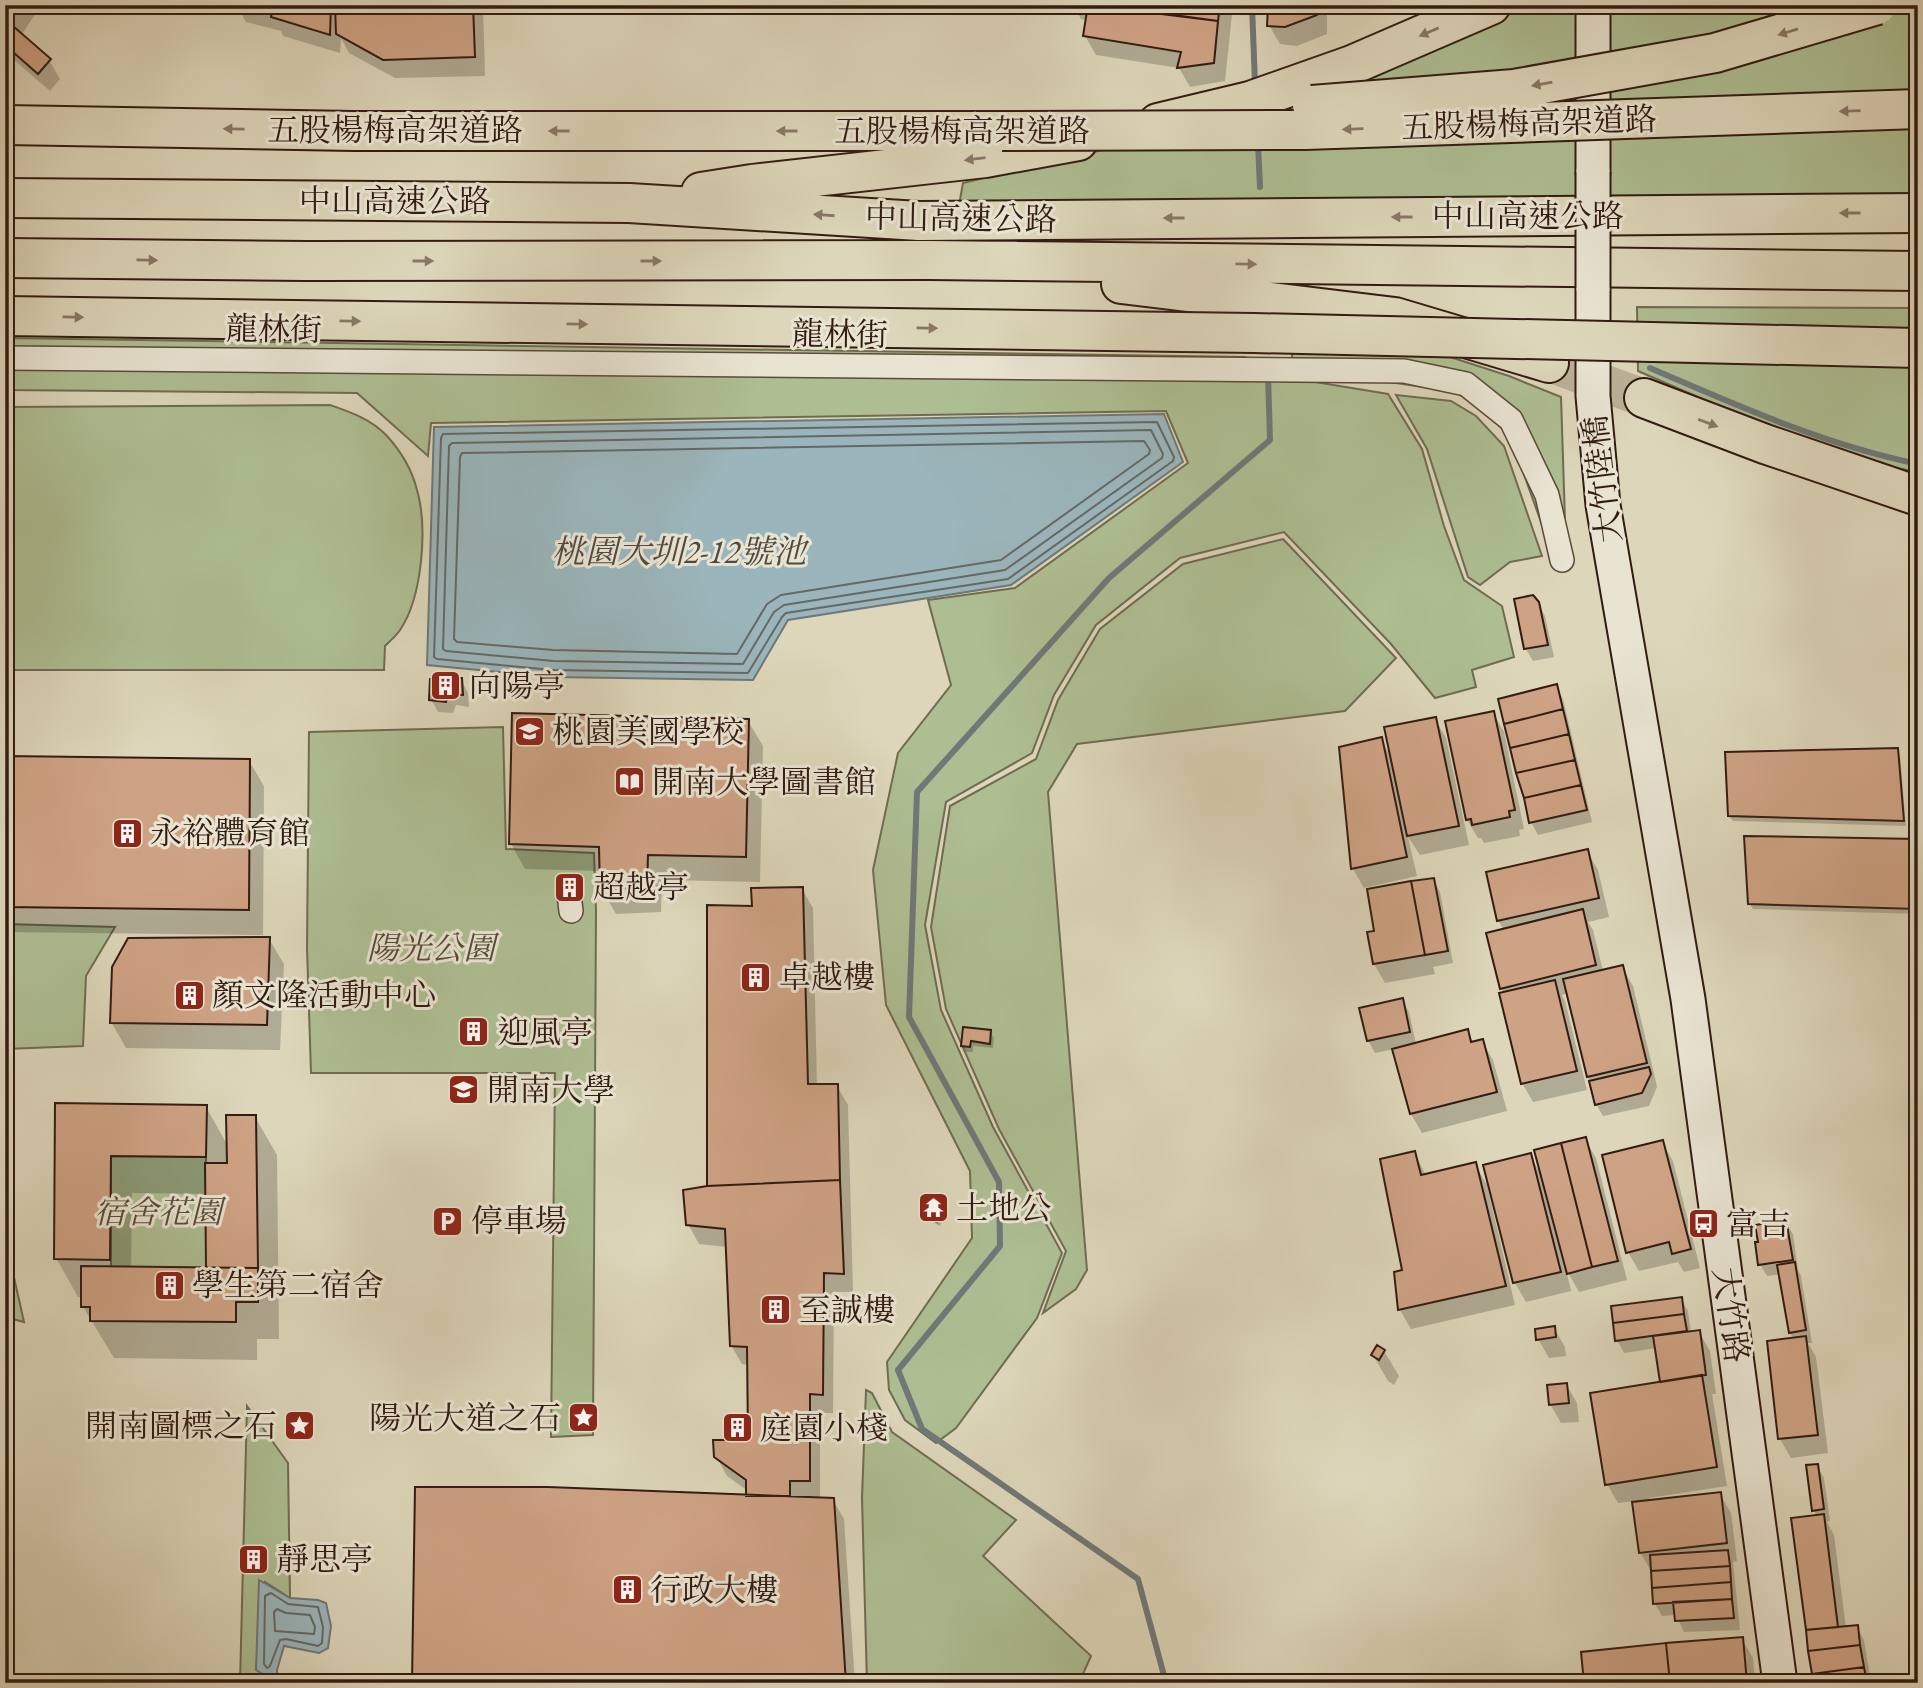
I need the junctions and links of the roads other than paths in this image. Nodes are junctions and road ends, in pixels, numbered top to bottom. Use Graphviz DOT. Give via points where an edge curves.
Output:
graph roads {
  1 [pos="1491,5"];
  2 [pos="1593,5"];
  3 [pos="1877,5"];
  4 [pos="1918,109"];
  5 [pos="5,125"];
  6 [pos="1002,131"];
  7 [pos="5,198"];
  8 [pos="629,203"];
  9 [pos="1918,213"];
  10 [pos="5,258"];
  11 [pos="928,260"];
  12 [pos="1918,271"];
  13 [pos="5,316"];
  14 [pos="1918,348"];
  15 [pos="5,358"];
  16 [pos="1549,363"];
  17 [pos="1644,398"];
  18 [pos="1906,490"];
  19 [pos="1562,561"];
  20 [pos="1679,948"];
  21 [pos="1780,1683"];
  1 -- 8 [label="highway, one-way" via="1352,65 1250,102 985,158"];
  2 -- 20 [label="main road, 大竹陸橋, bridge" via="1593,396 1603,505"];
  3 -- 6 [label="highway, one-way, bridge" via="1715,53 1514,89"];
  4 -- 6 [label="highway, 五股楊梅高架道路, one-way, bridge" via="1305,130"];
  6 -- 5 [label="highway, 五股楊梅高架道路, one-way" via="354,131"];
  7 -- 8 [label="highway, 中山高速公路"];
  9 -- 8 [label="highway, 中山高速公路, one-way" via="919,221"];
  10 -- 11 [label="highway, 中山高速公路, one-way"];
  11 -- 12 [label="highway, 中山高速公路, one-way"];
  11 -- 16 [label="highway" via="1395,317"];
  13 -- 14 [label="highway, one-way, bridge" via="1268,333"];
  15 -- 19 [label="street, 龍林街" via="1404,371 1466,384 1511,420 1547,495"];
  17 -- 18 [label="highway, one-way"];
  20 -- 21 [label="main road, 大竹路"];
}
